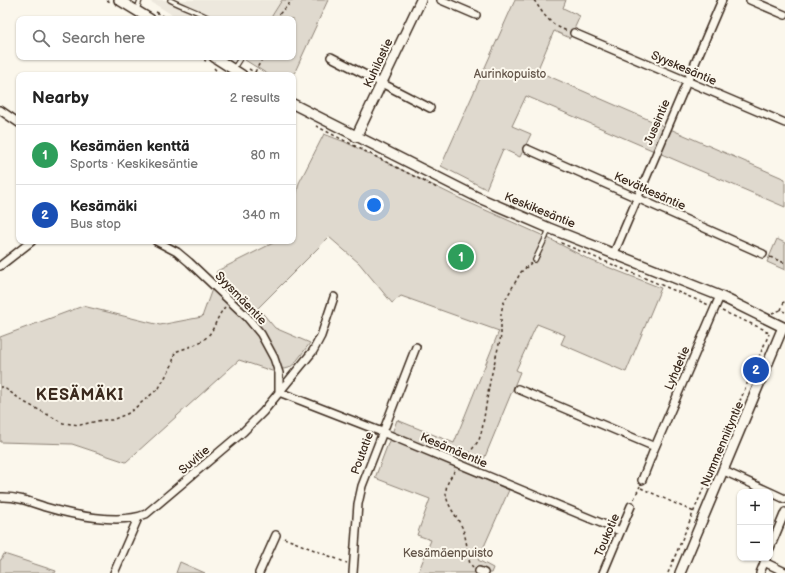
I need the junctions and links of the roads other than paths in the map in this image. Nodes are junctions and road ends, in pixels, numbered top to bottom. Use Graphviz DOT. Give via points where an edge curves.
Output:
graph roads {
  1 [pos="119,0"];
  2 [pos="140,0"];
  3 [pos="170,0"];
  4 [pos="421,0"];
  5 [pos="441,0"];
  6 [pos="722,0"];
  7 [pos="750,0"];
  8 [pos="136,11"];
  9 [pos="476,15"];
  10 [pos="785,15"];
  11 [pos="145,16"];
  12 [pos="206,16"];
  13 [pos="574,33"];
  14 [pos="331,57"];
  15 [pos="218,60"];
  16 [pos="239,60"];
  17 [pos="232,72"];
  18 [pos="687,81"];
  19 [pos="382,83"];
  20 [pos="296,106"];
  21 [pos="430,108"];
  22 [pos="0,110"];
  23 [pos="16,121"];
  24 [pos="785,123"];
  25 [pos="356,137"];
  26 [pos="527,149"];
  27 [pos="637,198"];
  28 [pos="549,228"];
  29 [pos="28,244"];
  30 [pos="162,244"];
  31 [pos="614,253"];
  32 [pos="763,254"];
  33 [pos="535,260"];
  34 [pos="0,266"];
  35 [pos="720,296"];
  36 [pos="334,297"];
  37 [pos="784,326"];
  38 [pos="416,347"];
  39 [pos="518,389"];
  40 [pos="279,392"];
  41 [pos="382,432"];
  42 [pos="655,448"];
  43 [pos="724,471"];
  44 [pos="641,484"];
  45 [pos="763,489"];
  46 [pos="773,493"];
  47 [pos="0,497"];
  48 [pos="785,499"];
  49 [pos="631,506"];
  50 [pos="785,512"];
  51 [pos="138,518"];
  52 [pos="620,532"];
  53 [pos="276,535"];
  54 [pos="773,541"];
  55 [pos="765,561"];
  56 [pos="767,561"];
  57 [pos="785,572"];
  58 [pos="114,573"];
  59 [pos="259,573"];
  60 [pos="353,573"];
  61 [pos="603,573"];
  62 [pos="680,573"];
  63 [pos="760,573"];
  1 -- 8 [label="street"];
  2 -- 8 [label="lane"];
  3 -- 12 [label="lane"];
  4 -- 19 [label="street, Kuhilastie"];
  5 -- 9 [label="street"];
  6 -- 18 [label="street, Jussintie"];
  7 -- 10 [label="street"];
  8 -- 11 [label="street"];
  13 -- 18 [label="street, Syyskesäntie"];
  14 -- 19 [label="street"];
  15 -- 17 [label="street"];
  16 -- 17 [label="lane"];
  18 -- 24 [label="street, Syyskesäntie"];
  18 -- 27 [label="street, Jussintie"];
  19 -- 21 [label="street"];
  19 -- 25 [label="street, Kuhilastie"];
  20 -- 25 [label="street, Keskikesäntie"];
  22 -- 23 [label="street"];
  25 -- 28 [label="street, Keskikesäntie" via="448,183"];
  26 -- 27 [label="street, Kevätkesäntie"];
  27 -- 31 [label="street, Jussintie"];
  27 -- 32 [label="street, Kevätkesäntie"];
  28 -- 31 [label="street, Keskikesäntie"];
  28 -- 33 [label="lane"];
  29 -- 34 [label="street"];
  30 -- 40 [label="street, Syysmäentie" via="189,262 247,317 261,334 279,373"];
  31 -- 35 [label="street, Keskikesäntie"];
  35 -- 37 [label="street, Keskikesäntie"];
  35 -- 42 [label="street, Lyhdetie"];
  36 -- 40 [label="street, Suvitie" via="322,336 308,358"];
  37 -- 43 [label="street, Nummenniityntie"];
  38 -- 41 [label="street, Poutatie"];
  39 -- 42 [label="street"];
  40 -- 41 [label="street, Kesämäentie"];
  40 -- 51 [label="street, Suvitie" via="243,432 160,504"];
  41 -- 52 [label="street, Kesämäentie"];
  41 -- 60 [label="street, Poutatie" via="360,495"];
  42 -- 44 [label="street, Lyhdetie"];
  43 -- 45 [label="street"];
  43 -- 62 [label="street, Nummenniityntie"];
  46 -- 48 [label="street"];
  47 -- 51 [label="street, Suvitie" via="19,499 81,515"];
  49 -- 52 [label="street, Toukotie"];
  50 -- 54 [label="street"];
  51 -- 58 [label="street"];
  52 -- 61 [label="street, Toukotie"];
  53 -- 59 [label="street"];
  55 -- 63 [label="street"];
  56 -- 57 [label="street"];
}
